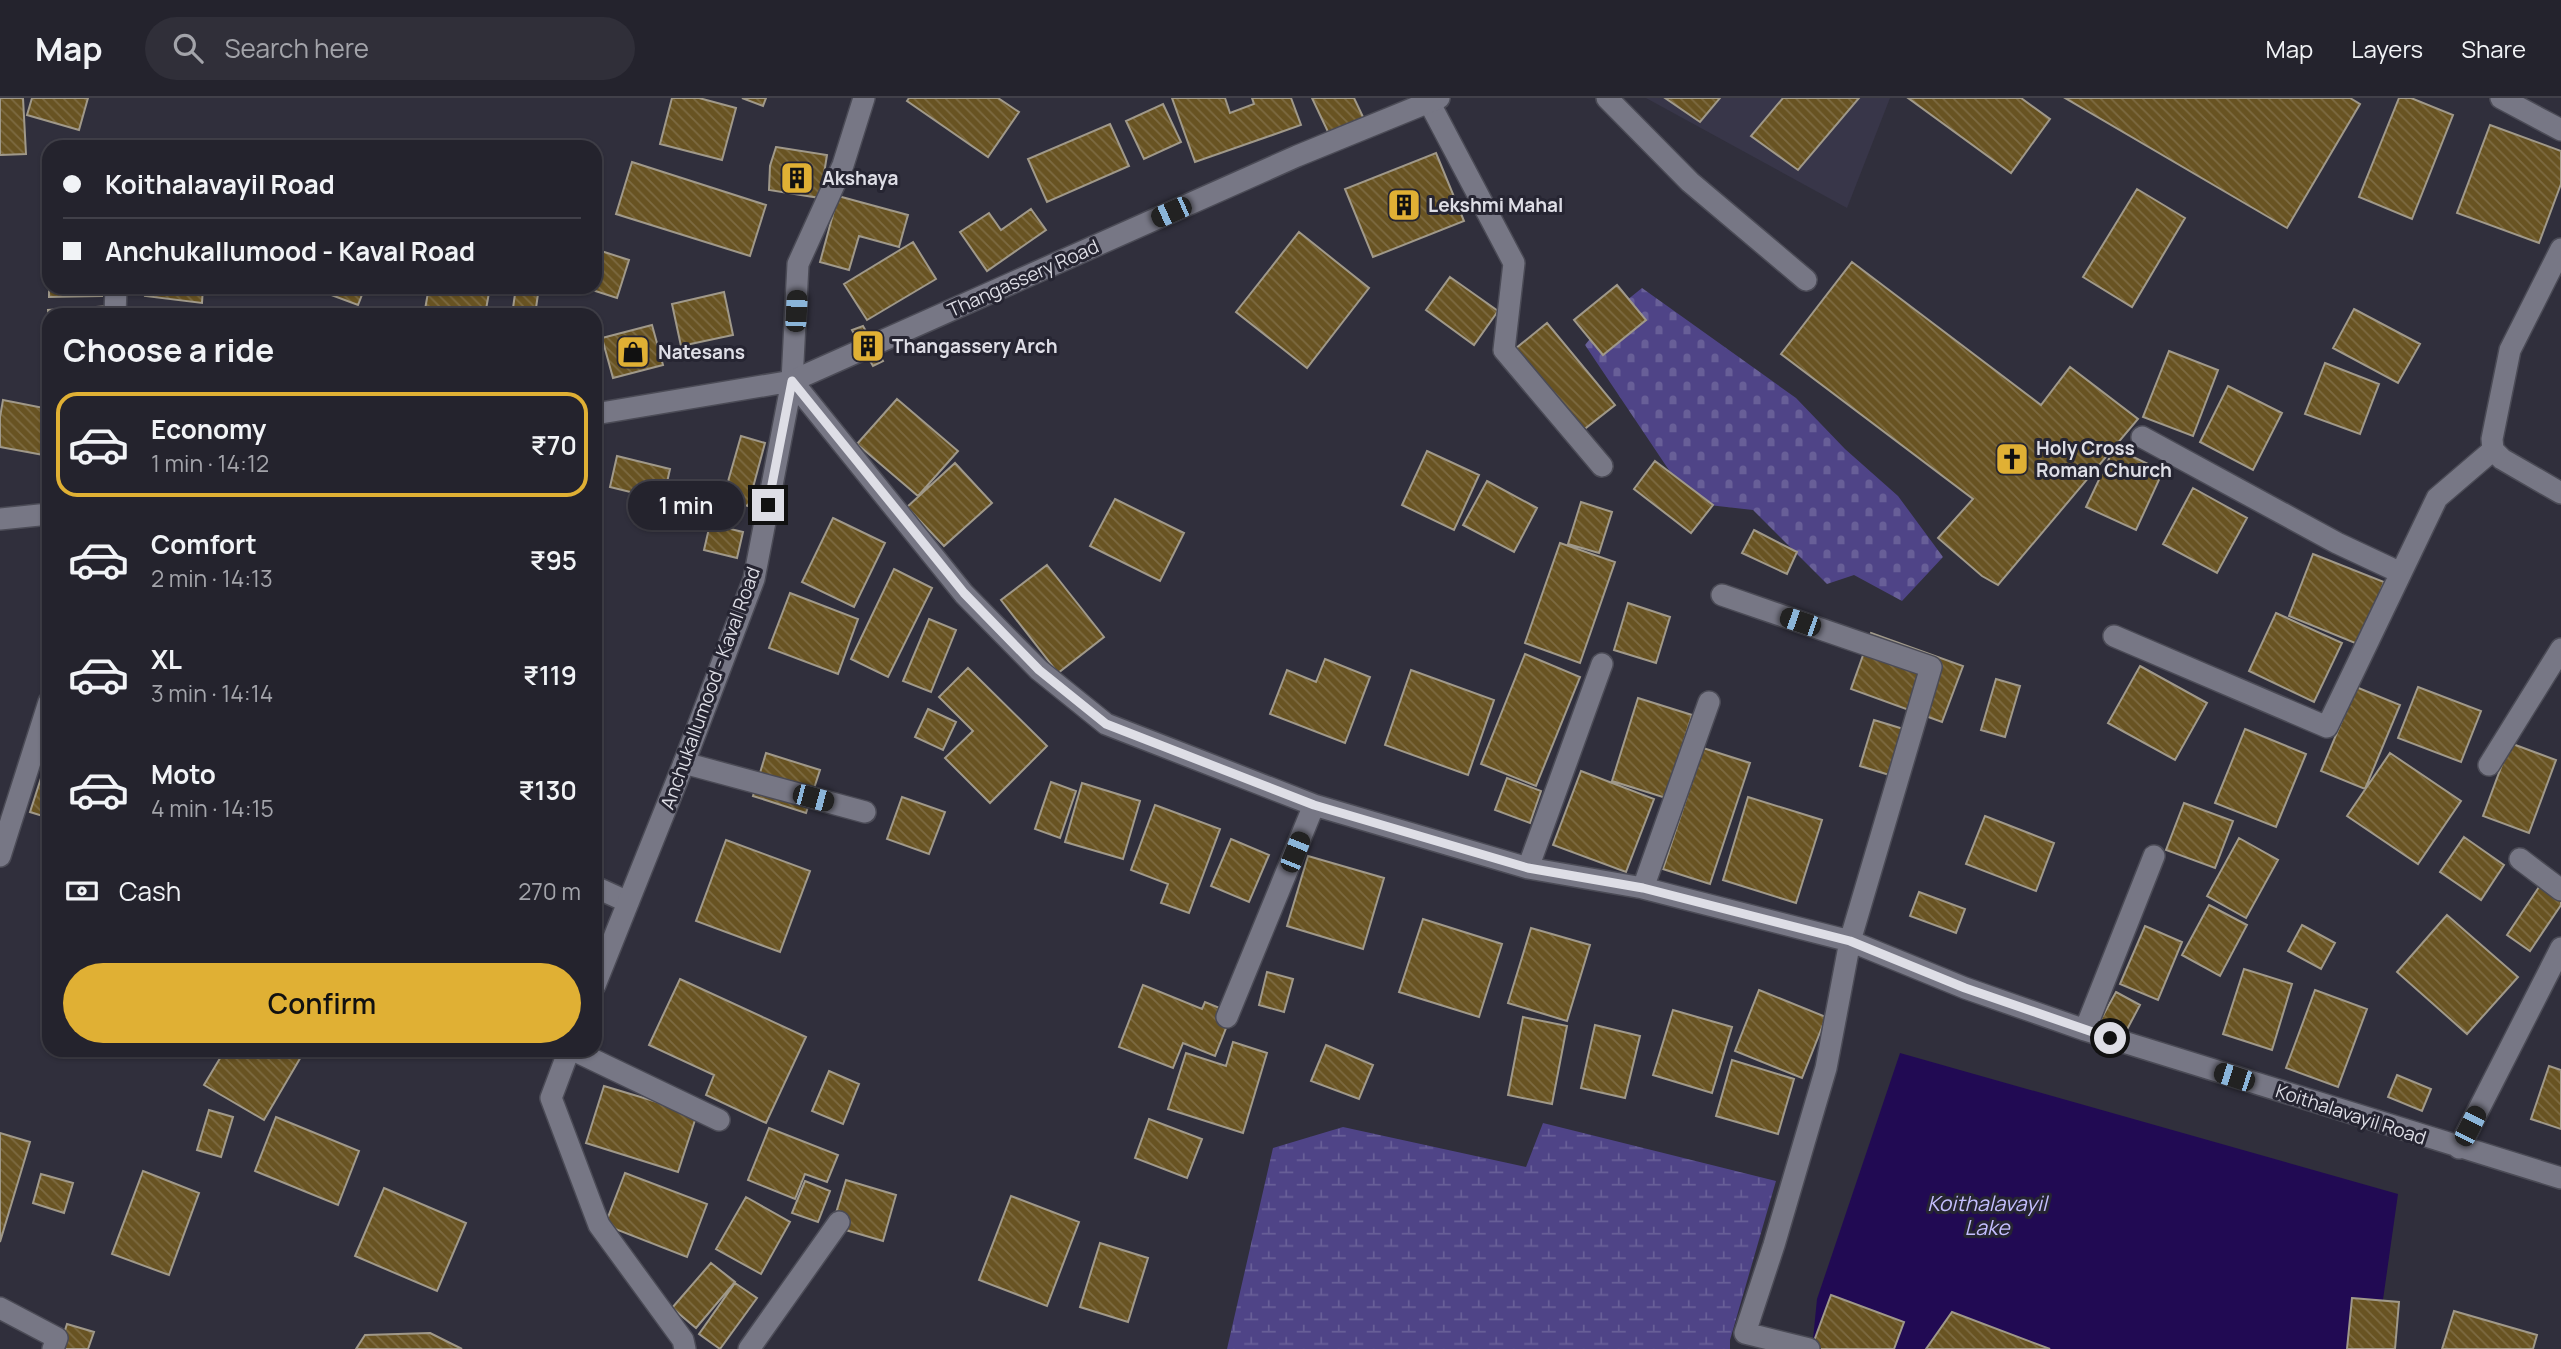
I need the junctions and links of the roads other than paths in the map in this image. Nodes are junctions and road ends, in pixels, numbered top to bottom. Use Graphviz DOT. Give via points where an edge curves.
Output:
graph roads {
  1 [pos="864,98"];
  2 [pos="1607,98"];
  3 [pos="2501,98"];
  4 [pos="1434,100"];
  5 [pos="2561,130"];
  6 [pos="2561,249"];
  7 [pos="1806,280"];
  8 [pos="792,381"];
  9 [pos="602,413"];
  10 [pos="2142,437"];
  11 [pos="2493,450"];
  12 [pos="1602,466"];
  13 [pos="2561,493"];
  14 [pos="42,515"];
  15 [pos="0,519"];
  16 [pos="2401,573"];
  17 [pos="1722,595"];
  18 [pos="2114,636"];
  19 [pos="2561,649"];
  20 [pos="1602,664"];
  21 [pos="1709,702"];
  22 [pos="42,724"];
  23 [pos="684,763"];
  24 [pos="2488,765"];
  25 [pos="1314,805"];
  26 [pos="865,812"];
  27 [pos="0,856"];
  28 [pos="2154,856"];
  29 [pos="2520,859"];
  30 [pos="1528,868"];
  31 [pos="1643,888"];
  32 [pos="602,890"];
  33 [pos="2561,890"];
  34 [pos="628,902"];
  35 [pos="1850,941"];
  36 [pos="2561,948"];
  37 [pos="602,967"];
  38 [pos="1227,1017"];
  39 [pos="2085,1030"];
  40 [pos="568,1057"];
  41 [pos="586,1057"];
  42 [pos="719,1120"];
  43 [pos="2459,1148"];
  44 [pos="2561,1178"];
  45 [pos="839,1222"];
  46 [pos="0,1308"];
  47 [pos="1747,1341"];
  48 [pos="53,1349"];
  49 [pos="685,1349"];
  50 [pos="749,1349"];
  51 [pos="1809,1349"];
  1 -- 8 [label="street, Anchukallumood - Kaval Road" via="843,165 799,264"];
  2 -- 7 [label="street" via="1690,182"];
  3 -- 5 [label="street"];
  4 -- 8 [label="street, Thangassery Road" via="1297,156"];
  4 -- 12 [label="street" via="1514,263 1504,350"];
  6 -- 11 [label="street" via="2510,350"];
  8 -- 9 [label="street, Thangassery Road"];
  8 -- 23 [label="street, Anchukallumood - Kaval Road" via="754,579"];
  8 -- 25 [label="street, Koithalavayil Road" via="964,593 1039,670 1106,724"];
  10 -- 16 [label="street"];
  11 -- 13 [label="street"];
  11 -- 16 [label="street" via="2437,498"];
  14 -- 15 [label="street"];
  16 -- 18 [label="street" via="2327,727"];
  17 -- 35 [label="street" via="1931,667"];
  19 -- 24 [label="street"];
  20 -- 30 [label="street"];
  21 -- 31 [label="street"];
  22 -- 27 [label="street"];
  23 -- 26 [label="street"];
  23 -- 34 [label="street, Anchukallumood - Kaval Road"];
  25 -- 30 [label="street, Koithalavayil Road"];
  25 -- 38 [label="street"];
  28 -- 39 [label="street"];
  29 -- 33 [label="street"];
  30 -- 31 [label="street, Koithalavayil Road"];
  31 -- 35 [label="street, Koithalavayil Road"];
  32 -- 34 [label="street"];
  34 -- 37 [label="street, Anchukallumood - Kaval Road"];
  35 -- 39 [label="street, Koithalavayil Road"];
  35 -- 47 [label="street" via="1826,1068"];
  36 -- 43 [label="street"];
  39 -- 43 [label="street, Koithalavayil Road"];
  40 -- 49 [label="street" via="551,1098 598,1225 683,1340"];
  41 -- 42 [label="street"];
  43 -- 44 [label="street, Koithalavayil Road"];
  45 -- 50 [label="street"];
  46 -- 48 [label="street" via="57,1338"];
  47 -- 51 [label="street"];
}
